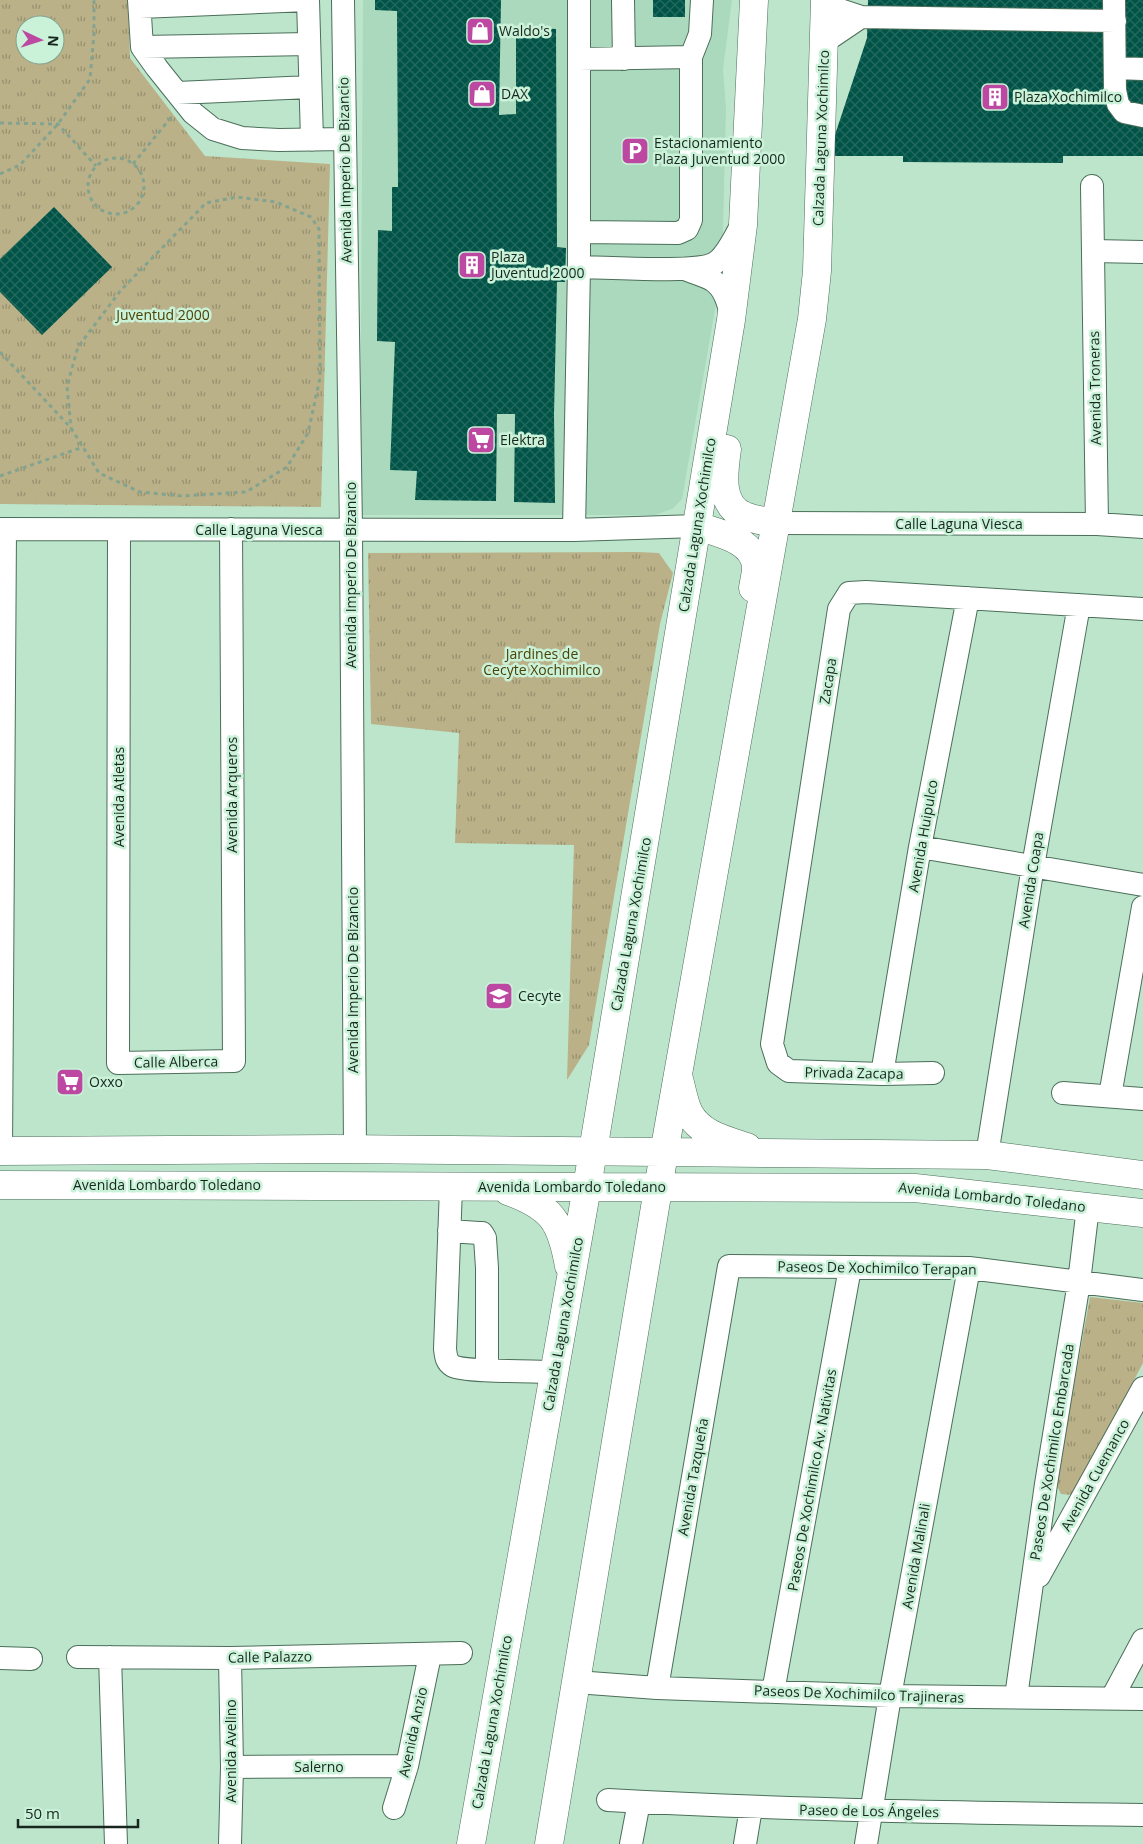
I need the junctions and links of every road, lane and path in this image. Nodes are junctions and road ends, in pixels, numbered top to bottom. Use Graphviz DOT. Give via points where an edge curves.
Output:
graph roads {
  1 [pos="94,0"];
  2 [pos="308,0"];
  3 [pos="343,0"];
  4 [pos="579,0"];
  5 [pos="623,0"];
  6 [pos="702,0"];
  7 [pos="754,0"];
  8 [pos="825,2"];
  9 [pos="139,3"];
  10 [pos="898,9"];
  11 [pos="1114,10"];
  12 [pos="861,17"];
  13 [pos="824,42"];
  14 [pos="309,44"];
  15 [pos="142,48"];
  16 [pos="691,57"];
  17 [pos="579,59"];
  18 [pos="624,59"];
  19 [pos="1115,68"];
  20 [pos="1143,69"];
  21 [pos="310,87"];
  22 [pos="181,97"];
  23 [pos="1143,116"];
  24 [pos="0,123"];
  25 [pos="58,124"];
  26 [pos="345,139"];
  27 [pos="312,140"];
  28 [pos="133,164"];
  29 [pos="96,166"];
  30 [pos="0,174"];
  31 [pos="1092,186"];
  32 [pos="743,225"];
  33 [pos="579,232"];
  34 [pos="1094,251"];
  35 [pos="1143,252"];
  36 [pos="579,267"];
  37 [pos="684,269"];
  38 [pos="738,274"];
  39 [pos="731,320"];
  40 [pos="0,352"];
  41 [pos="71,428"];
  42 [pos="83,447"];
  43 [pos="0,476"];
  44 [pos="776,524"];
  45 [pos="1097,524"];
  46 [pos="697,526"];
  47 [pos="1143,527"];
  48 [pos="3,529"];
  49 [pos="119,530"];
  50 [pos="232,530"];
  51 [pos="351,530"];
  52 [pos="574,530"];
  53 [pos="968,598"];
  54 [pos="1079,605"];
  55 [pos="1143,608"];
  56 [pos="727,789"];
  57 [pos="920,847"];
  58 [pos="1033,866"];
  59 [pos="1143,885"];
  60 [pos="1143,907"];
  61 [pos="234,1061"];
  62 [pos="778,1062"];
  63 [pos="118,1063"];
  64 [pos="677,1073"];
  65 [pos="933,1073"];
  66 [pos="882,1074"];
  67 [pos="1,1078"];
  68 [pos="1063,1093"];
  69 [pos="1110,1096"];
  70 [pos="1143,1099"];
  71 [pos="355,1150"];
  72 [pos="1,1151"];
  73 [pos="593,1152"];
  74 [pos="664,1153"];
  75 [pos="770,1154"];
  76 [pos="987,1155"];
  77 [pos="1110,1172"];
  78 [pos="1143,1176"];
  79 [pos="0,1185"];
  80 [pos="451,1187"];
  81 [pos="497,1187"];
  82 [pos="587,1187"];
  83 [pos="658,1187"];
  84 [pos="1088,1207"];
  85 [pos="1143,1213"];
  86 [pos="449,1230"];
  87 [pos="730,1266"];
  88 [pos="850,1268"];
  89 [pos="969,1268"];
  90 [pos="571,1278"];
  91 [pos="1079,1282"];
  92 [pos="1143,1290"];
  93 [pos="487,1370"];
  94 [pos="555,1372"];
  95 [pos="1143,1388"];
  96 [pos="1032,1588"];
  97 [pos="1143,1640"];
  98 [pos="461,1653"];
  99 [pos="430,1655"];
  100 [pos="78,1657"];
  101 [pos="110,1657"];
  102 [pos="0,1658"];
  103 [pos="230,1658"];
  104 [pos="31,1659"];
  105 [pos="576,1682"];
  106 [pos="657,1688"];
  107 [pos="773,1692"];
  108 [pos="890,1696"];
  109 [pos="1016,1697"];
  110 [pos="1112,1698"];
  111 [pos="1143,1699"];
  112 [pos="407,1766"];
  113 [pos="232,1767"];
  114 [pos="608,1800"];
  115 [pos="639,1802"];
  116 [pos="394,1808"];
  117 [pos="751,1808"];
  118 [pos="870,1811"];
  119 [pos="1143,1815"];
  120 [pos="116,1844"];
  121 [pos="230,1844"];
  122 [pos="471,1844"];
  123 [pos="549,1844"];
  124 [pos="631,1844"];
  125 [pos="745,1844"];
  126 [pos="866,1844"];
  1 -- 25 [label="path" via="90,79"];
  2 -- 9 [label="street"];
  2 -- 14 [label="street"];
  3 -- 26 [label="street, Avenida Imperio De Bizancio"];
  4 -- 17 [label="street"];
  5 -- 18 [label="street"];
  6 -- 16 [label="street" via="700,34"];
  7 -- 32 [label="main road, Calzada Laguna Xochimilco"];
  8 -- 12 [label="street"];
  8 -- 13 [label="main road, Calzada Laguna Xochimilco"];
  9 -- 15 [label="street"];
  10 -- 11 [label="street"];
  10 -- 12 [label="street"];
  11 -- 19 [label="street"];
  12 -- 13 [label="street"];
  13 -- 44 [label="main road, Calzada Laguna Xochimilco" via="815,300"];
  14 -- 15 [label="street"];
  14 -- 21 [label="street"];
  15 -- 22 [label="street"];
  16 -- 18 [label="street"];
  16 -- 33 [label="street" via="691,220 687,229 678,233"];
  17 -- 18 [label="street"];
  17 -- 33 [label="street"];
  19 -- 20 [label="street"];
  19 -- 23 [label="street" via="1118,104 1124,112"];
  21 -- 22 [label="street"];
  21 -- 27 [label="street"];
  22 -- 27 [label="street" via="193,113 212,129 228,135"];
  22 -- 28 [label="path"];
  24 -- 25 [label="path"];
  25 -- 29 [label="path"];
  25 -- 30 [label="path" via="20,165"];
  26 -- 27 [label="street"];
  26 -- 51 [label="street, Avenida Imperio De Bizancio"];
  28 -- 29 [label="path" via="118,158"];
  28 -- 29 [label="path" via="142,176 142,192 135,206 121,213 105,212 93,202 88,187"];
  31 -- 34 [label="street, Avenida Troneras"];
  32 -- 37 [label="street" via="718,260 706,267"];
  32 -- 38 [label="main road, Calzada Laguna Xochimilco"];
  33 -- 36 [label="street"];
  34 -- 35 [label="street"];
  34 -- 45 [label="street, Avenida Troneras"];
  36 -- 37 [label="street"];
  36 -- 52 [label="street"];
  37 -- 39 [label="street" via="712,280 718,286 728,302"];
  38 -- 39 [label="main road, Calzada Laguna Xochimilco"];
  38 -- 44 [label="main road" via="741,309 723,484 728,500 743,516"];
  39 -- 46 [label="main road, Calzada Laguna Xochimilco"];
  40 -- 41 [label="path"];
  41 -- 42 [label="path"];
  41 -- 42 [label="path" via="67,386 78,347 121,290 206,203 237,197 276,202 311,217 319,229 320,378 308,433 287,467 246,492 182,496 148,493 99,472"];
  42 -- 43 [label="path"];
  44 -- 45 [label="street, Calle Laguna Viesca"];
  44 -- 56 [label="main road, Calzada Laguna Xochimilco"];
  45 -- 47 [label="street, Calle Laguna Viesca"];
  46 -- 52 [label="street, Calle Laguna Viesca"];
  46 -- 56 [label="main road" via="737,540 748,549 756,567 726,743"];
  46 -- 73 [label="main road, Calzada Laguna Xochimilco"];
  48 -- 49 [label="street, Calle Laguna Viesca"];
  48 -- 67 [label="street"];
  49 -- 50 [label="street, Calle Laguna Viesca"];
  49 -- 63 [label="street, Avenida Atletas"];
  50 -- 51 [label="street, Calle Laguna Viesca"];
  50 -- 61 [label="street, Avenida Arqueros"];
  51 -- 52 [label="street, Calle Laguna Viesca"];
  51 -- 71 [label="street, Avenida Imperio De Bizancio"];
  53 -- 54 [label="street, Zacapa"];
  53 -- 57 [label="street, Avenida Huipulco"];
  53 -- 62 [label="street, Zacapa" via="848,593 839,609 772,1044"];
  54 -- 55 [label="street, Zacapa"];
  54 -- 58 [label="street, Avenida Coapa"];
  56 -- 64 [label="main road, Calzada Laguna Xochimilco"];
  57 -- 58 [label="street"];
  57 -- 66 [label="street, Avenida Huipulco"];
  58 -- 59 [label="street"];
  58 -- 76 [label="street, Avenida Coapa"];
  60 -- 69 [label="street"];
  61 -- 63 [label="street, Calle Alberca"];
  62 -- 66 [label="street, Privada Zacapa" via="789,1071"];
  64 -- 74 [label="main road, Calzada Laguna Xochimilco"];
  64 -- 75 [label="main road" via="690,1114 701,1128 717,1138"];
  65 -- 66 [label="street, Privada Zacapa"];
  67 -- 72 [label="street"];
  68 -- 69 [label="street"];
  69 -- 70 [label="street"];
  71 -- 72 [label="main road"];
  71 -- 73 [label="main road"];
  73 -- 74 [label="main road"];
  73 -- 82 [label="main road, Calzada Laguna Xochimilco"];
  74 -- 75 [label="main road"];
  74 -- 83 [label="main road, Calzada Laguna Xochimilco"];
  75 -- 76 [label="main road"];
  76 -- 77 [label="main road"];
  77 -- 78 [label="main road"];
  77 -- 84 [label="main road"];
  79 -- 80 [label="main road, Avenida Lombardo Toledano"];
  80 -- 81 [label="main road, Avenida Lombardo Toledano"];
  80 -- 86 [label="street"];
  81 -- 82 [label="main road, Avenida Lombardo Toledano"];
  81 -- 90 [label="main road" via="546,1209 559,1226"];
  82 -- 83 [label="main road, Avenida Lombardo Toledano"];
  82 -- 90 [label="main road, Calzada Laguna Xochimilco"];
  83 -- 84 [label="main road, Avenida Lombardo Toledano" via="916,1188"];
  83 -- 105 [label="main road, Calzada Laguna Xochimilco"];
  84 -- 85 [label="main road, Avenida Lombardo Toledano"];
  84 -- 91 [label="street, Paseos De Xochimilco Embarcada"];
  86 -- 93 [label="street" via="479,1233 485,1238"];
  86 -- 93 [label="street" via="444,1349 448,1362 455,1368"];
  87 -- 88 [label="street, Paseos De Xochimilco Terapan"];
  87 -- 106 [label="street, Avenida Tazqueña"];
  88 -- 89 [label="street, Paseos De Xochimilco Terapan"];
  88 -- 107 [label="street, Paseos De Xochimilco Av. Nativitas"];
  89 -- 91 [label="street, Paseos De Xochimilco Terapan"];
  89 -- 108 [label="street, Avenida Malinali"];
  90 -- 94 [label="main road, Calzada Laguna Xochimilco"];
  91 -- 92 [label="street, Paseos De Xochimilco Terapan"];
  91 -- 96 [label="street, Paseos De Xochimilco Embarcada"];
  93 -- 94 [label="street"];
  94 -- 122 [label="main road, Calzada Laguna Xochimilco"];
  95 -- 96 [label="street, Avenida Cuemanco"];
  96 -- 109 [label="street, Paseos De Xochimilco Embarcada"];
  97 -- 110 [label="street"];
  98 -- 99 [label="street, Calle Palazzo"];
  99 -- 103 [label="street, Calle Palazzo"];
  99 -- 112 [label="street, Avenida Anzio"];
  100 -- 101 [label="street, Calle Palazzo"];
  101 -- 103 [label="street, Calle Palazzo"];
  101 -- 120 [label="street"];
  102 -- 104 [label="street"];
  103 -- 113 [label="street, Avenida Avelino"];
  105 -- 106 [label="street, Paseos De Xochimilco Trajineras"];
  105 -- 123 [label="main road, Calzada Laguna Xochimilco"];
  106 -- 107 [label="street, Paseos De Xochimilco Trajineras"];
  107 -- 108 [label="street, Paseos De Xochimilco Trajineras"];
  108 -- 109 [label="street, Paseos De Xochimilco Trajineras"];
  108 -- 118 [label="street, Avenida Malinali"];
  109 -- 110 [label="street, Paseos De Xochimilco Trajineras"];
  110 -- 111 [label="street, Paseos De Xochimilco Trajineras"];
  112 -- 113 [label="street, Salerno"];
  112 -- 116 [label="street, Avenida Anzio"];
  113 -- 121 [label="street, Avenida Avelino"];
  114 -- 115 [label="street, Paseo de Los Ángeles"];
  115 -- 117 [label="street, Paseo de Los Ángeles"];
  115 -- 124 [label="street"];
  117 -- 118 [label="street, Paseo de Los Ángeles"];
  117 -- 125 [label="street"];
  118 -- 119 [label="street, Paseo de Los Ángeles"];
  118 -- 126 [label="street, Avenida Malinali"];
}
